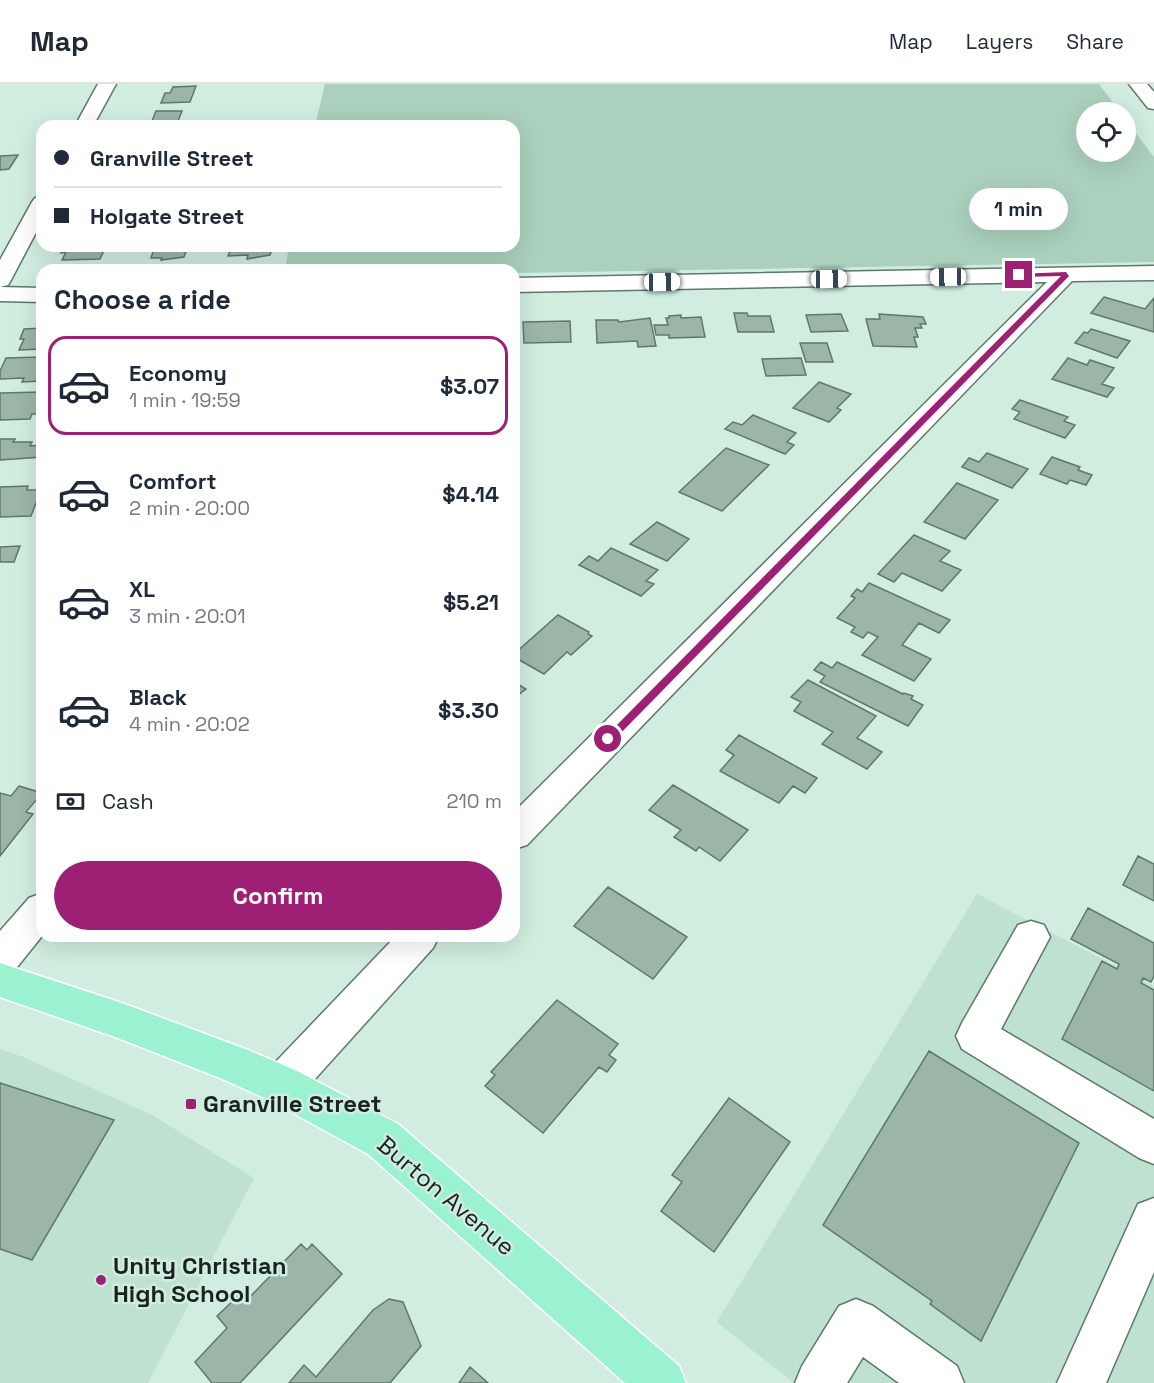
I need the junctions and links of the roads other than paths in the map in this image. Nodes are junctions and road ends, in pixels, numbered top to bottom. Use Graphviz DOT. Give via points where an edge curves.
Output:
graph roads {
  1 [pos="106,84"];
  2 [pos="1138,84"];
  3 [pos="1154,104"];
  4 [pos="87,120"];
  5 [pos="36,213"];
  6 [pos="1154,273"];
  7 [pos="1066,274"];
  8 [pos="0,280"];
  9 [pos="520,285"];
  10 [pos="0,294"];
  11 [pos="36,295"];
  12 [pos="520,823"];
  13 [pos="36,916"];
  14 [pos="1031,937"];
  15 [pos="414,942"];
  16 [pos="0,959"];
  17 [pos="0,980"];
  18 [pos="282,1085"];
  19 [pos="1154,1143"];
  20 [pos="1154,1221"];
  21 [pos="662,1383"];
  22 [pos="819,1383"];
  23 [pos="940,1383"];
  24 [pos="1081,1383"];
  1 -- 4 [label="street"];
  2 -- 3 [label="street"];
  5 -- 8 [label="street"];
  6 -- 7 [label="street"];
  7 -- 9 [label="street"];
  7 -- 12 [label="street"];
  10 -- 11 [label="street"];
  13 -- 16 [label="street"];
  14 -- 19 [label="street" via="976,1036"];
  15 -- 18 [label="street"];
  17 -- 18 [label="main road, Burton Avenue" via="122,1021"];
  18 -- 21 [label="main road, Burton Avenue" via="383,1139"];
  20 -- 24 [label="street"];
  22 -- 23 [label="street" via="856,1323"];
}
